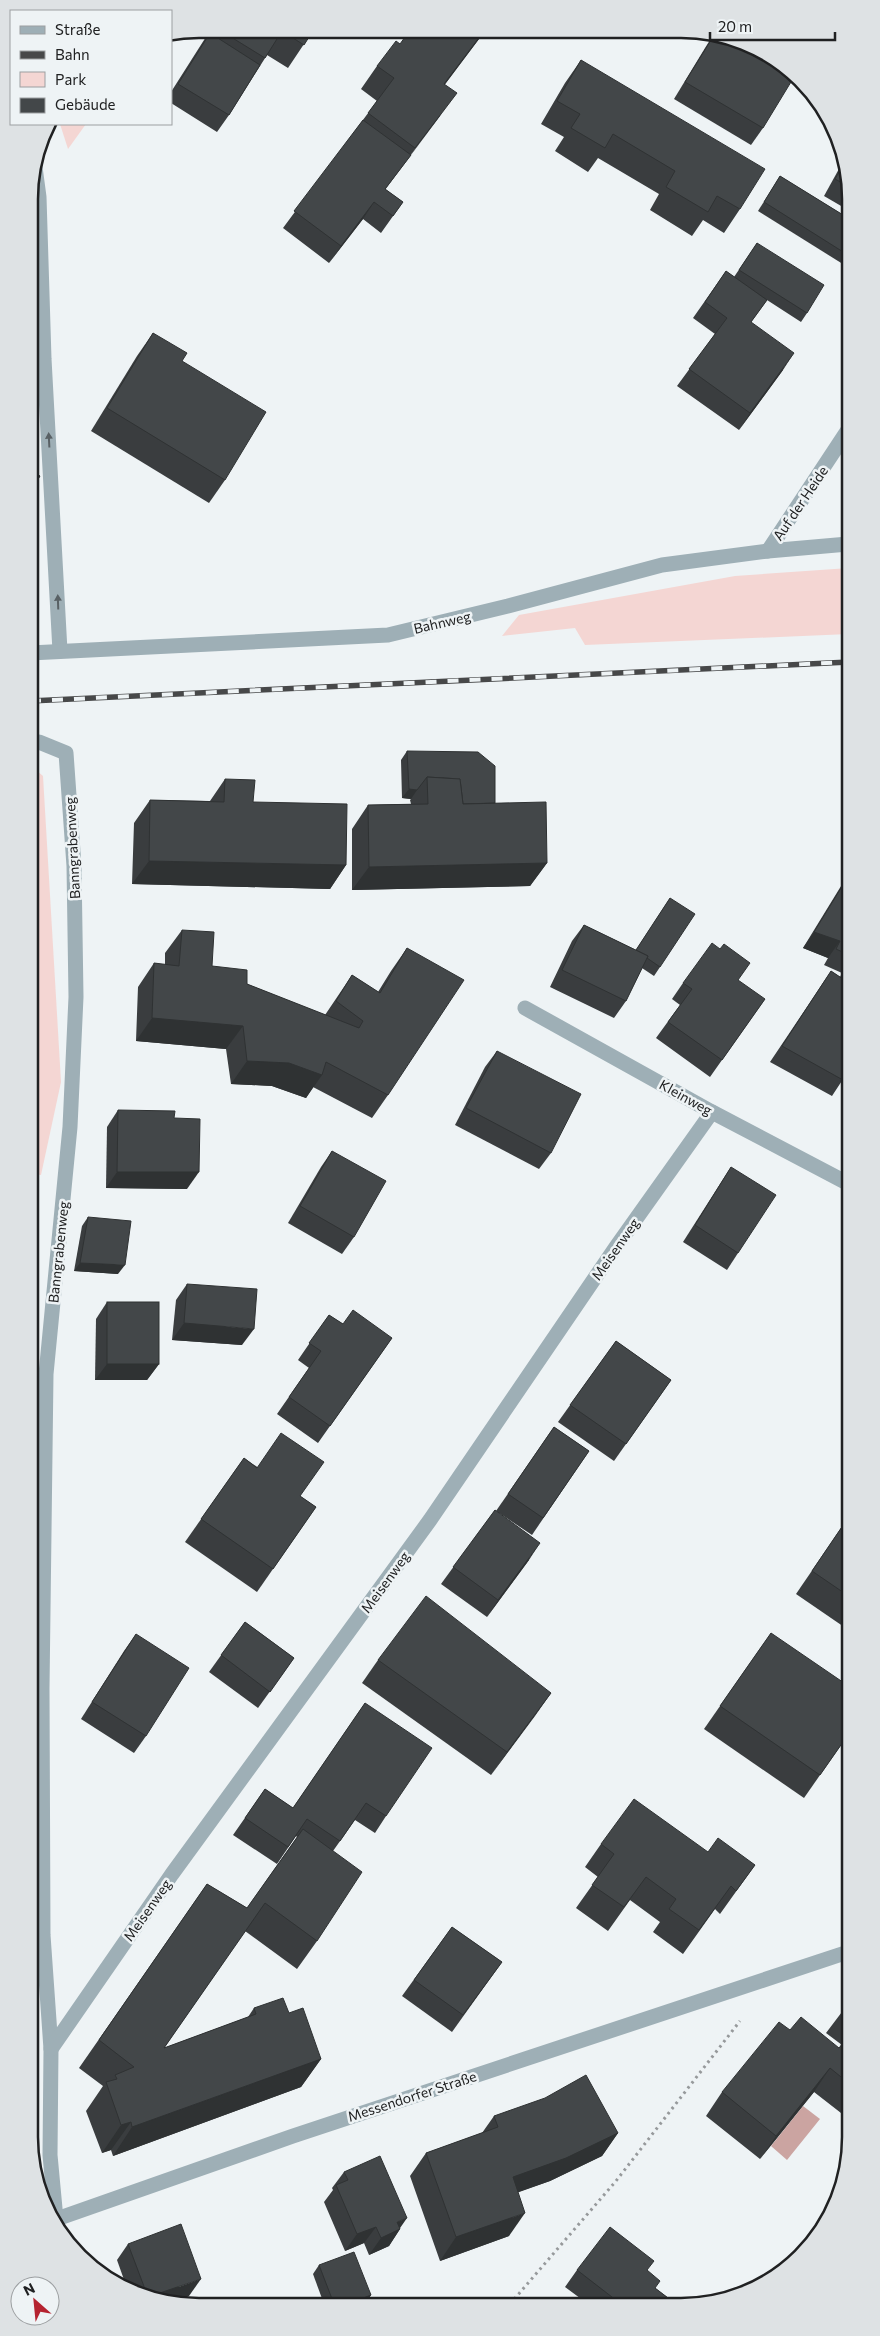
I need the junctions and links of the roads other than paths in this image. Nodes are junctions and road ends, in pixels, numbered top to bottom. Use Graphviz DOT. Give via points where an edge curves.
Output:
graph roads {
  1 [pos="38,186"];
  2 [pos="842,439"];
  3 [pos="842,545"];
  4 [pos="768,551"];
  5 [pos="60,651"];
  6 [pos="38,652"];
  7 [pos="39,742"];
  8 [pos="524,1008"];
  9 [pos="712,1112"];
  10 [pos="842,1180"];
  11 [pos="842,1955"];
  12 [pos="52,2049"];
  13 [pos="54,2207"];
  14 [pos="61,2221"];
  5 -- 1 [label="street, one-way"];
  2 -- 4 [label="street, Auf der Heide"];
  3 -- 4 [label="street, Bahnweg"];
  4 -- 5 [label="street, Bahnweg" via="662,565 388,635"];
  5 -- 6 [label="street, Bahnweg"];
  7 -- 12 [label="street, Banngrabenweg" via="66,753 76,941 70,1127 46,1374 43,1935"];
  8 -- 9 [label="street, Kleinweg"];
  9 -- 10 [label="street, Kleinweg"];
  9 -- 12 [label="street, Meisenweg" via="430,1520 172,1874"];
  11 -- 14 [label="street, Messendorfer Straße" via="292,2136"];
  12 -- 13 [label="street, Banngrabenweg" via="50,2154"];
}
